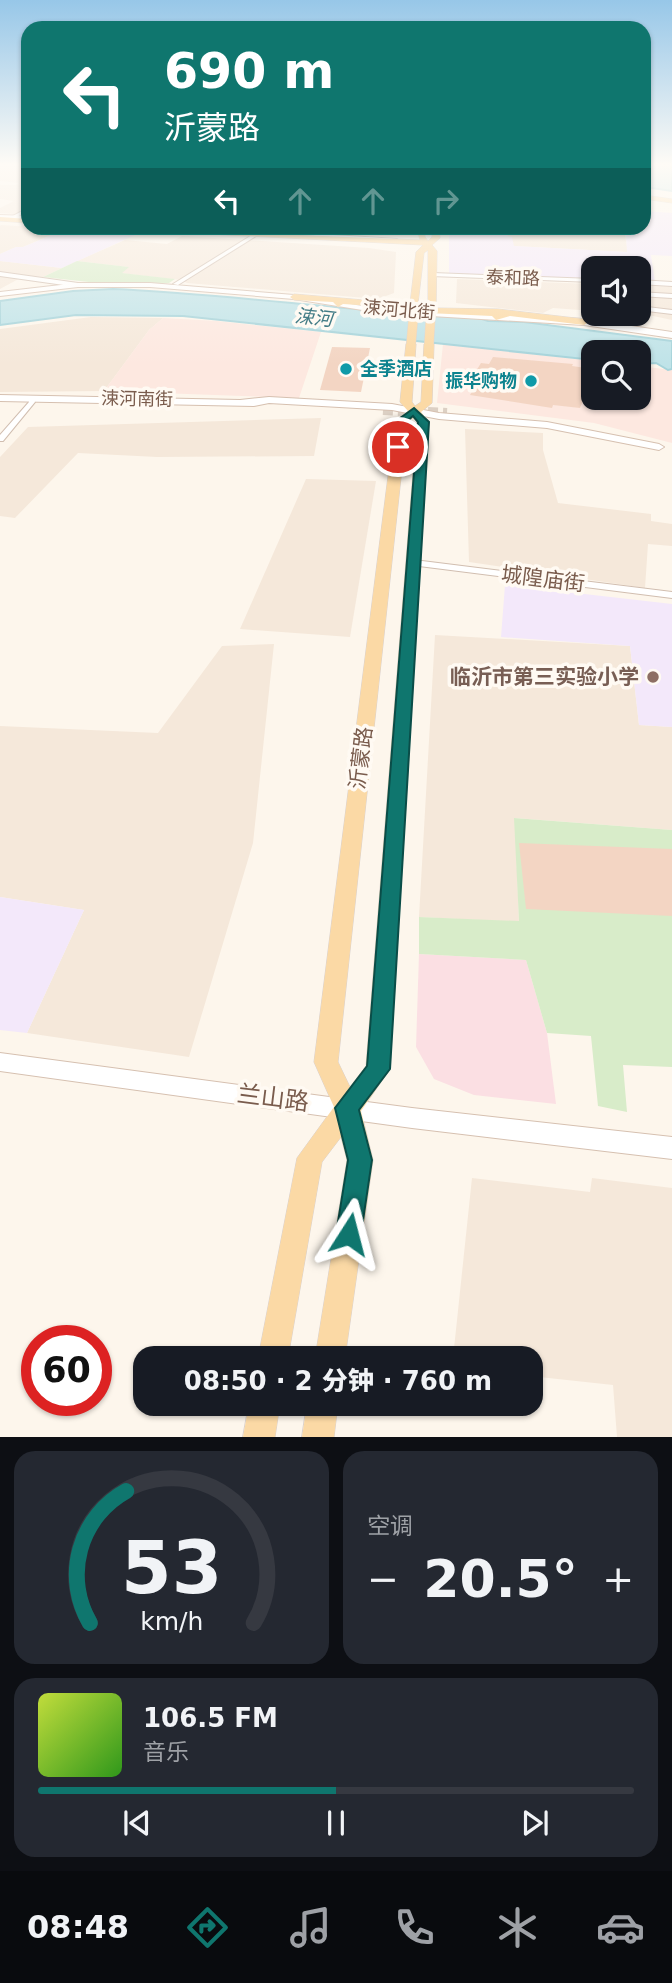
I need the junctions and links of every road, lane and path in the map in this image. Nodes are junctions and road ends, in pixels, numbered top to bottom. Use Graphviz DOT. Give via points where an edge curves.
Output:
graph roads {
  1 [pos="237,235"];
  2 [pos="248,235"];
  3 [pos="288,235"];
  4 [pos="321,235"];
  5 [pos="416,235"];
  6 [pos="421,235"];
  7 [pos="436,235"];
  8 [pos="254,236"];
  9 [pos="278,237"];
  10 [pos="393,239"];
  11 [pos="378,240"];
  12 [pos="428,243"];
  13 [pos="420,257"];
  14 [pos="0,274"];
  15 [pos="433,275"];
  16 [pos="581,281"];
  17 [pos="651,283"];
  18 [pos="176,284"];
  19 [pos="672,284"];
  20 [pos="78,285"];
  21 [pos="0,294"];
  22 [pos="651,295"];
  23 [pos="672,296"];
  24 [pos="294,297"];
  25 [pos="416,299"];
  26 [pos="338,304"];
  27 [pos="432,306"];
  28 [pos="651,309"];
  29 [pos="414,310"];
  30 [pos="672,312"];
  31 [pos="496,317"];
  32 [pos="581,322"];
  33 [pos="581,322"];
  34 [pos="611,326"];
  35 [pos="672,335"];
  36 [pos="31,397"];
  37 [pos="0,398"];
  38 [pos="243,402"];
  39 [pos="406,413"];
  40 [pos="0,439"];
  41 [pos="672,450"];
  42 [pos="414,563"];
  43 [pos="672,596"];
  44 [pos="0,1062"];
  45 [pos="347,1108"];
  46 [pos="672,1148"];
  47 [pos="275,1346"];
  48 [pos="332,1346"];
  49 [pos="263,1416"];
  50 [pos="321,1416"];
  51 [pos="259,1437"];
  52 [pos="318,1437"];
  1 -- 8 [label="main road"];
  2 -- 9 [label="main road"];
  3 -- 11 [label="main road"];
  4 -- 10 [label="main road"];
  5 -- 10 [label="main road"];
  6 -- 12 [label="main road"];
  7 -- 12 [label="main road"];
  8 -- 9 [label="main road"];
  8 -- 18 [label="street"];
  9 -- 12 [label="main road"];
  9 -- 13 [label="main road" via="379,243 406,248"];
  10 -- 11 [label="main road"];
  11 -- 12 [label="main road"];
  12 -- 13 [label="main road"];
  12 -- 15 [label="main road" via="433,251"];
  13 -- 25 [label="main road"];
  14 -- 20 [label="street"];
  15 -- 16 [label="street, 泰和路"];
  15 -- 27 [label="main road"];
  17 -- 19 [label="street"];
  20 -- 21 [label="main road, 涑河北街"];
  20 -- 24 [label="main road, 涑河北街" via="150,285"];
  22 -- 23 [label="street"];
  24 -- 25 [label="main road" via="394,304"];
  24 -- 26 [label="main road, 涑河北街"];
  25 -- 29 [label="main road"];
  26 -- 29 [label="main road" via="406,305"];
  26 -- 31 [label="main road, 涑河北街"];
  27 -- 31 [label="main road" via="508,315"];
  27 -- 32 [label="main road"];
  27 -- 39 [label="main road, 沂蒙路, bridge" via="429,344"];
  28 -- 30 [label="street"];
  29 -- 39 [label="main road, 沂蒙路, bridge"];
  31 -- 33 [label="main road, 涑河北街"];
  34 -- 35 [label="main road, 涑河北街"];
  36 -- 37 [label="main road, 涑河南街"];
  36 -- 38 [label="main road, 涑河南街"];
  36 -- 40 [label="street" via="32,402"];
  38 -- 39 [label="main road"];
  38 -- 39 [label="main road, 涑河南街"];
  38 -- 39 [label="main road" via="392,407"];
  39 -- 41 [label="main road" via="547,425"];
  39 -- 42 [label="main road, 沂蒙路"];
  39 -- 45 [label="main road, 沂蒙路" via="327,1062"];
  42 -- 43 [label="street, 城隍庙街"];
  42 -- 45 [label="main road, 沂蒙路" via="378,1069"];
  44 -- 45 [label="main road, 兰山路"];
  45 -- 46 [label="main road, 兰山路"];
  45 -- 47 [label="main road, 沂蒙路" via="310,1158"];
  45 -- 48 [label="main road, 沂蒙路" via="360,1160"];
  49 -- 51 [label="main road"];
  50 -- 52 [label="main road"];
}
